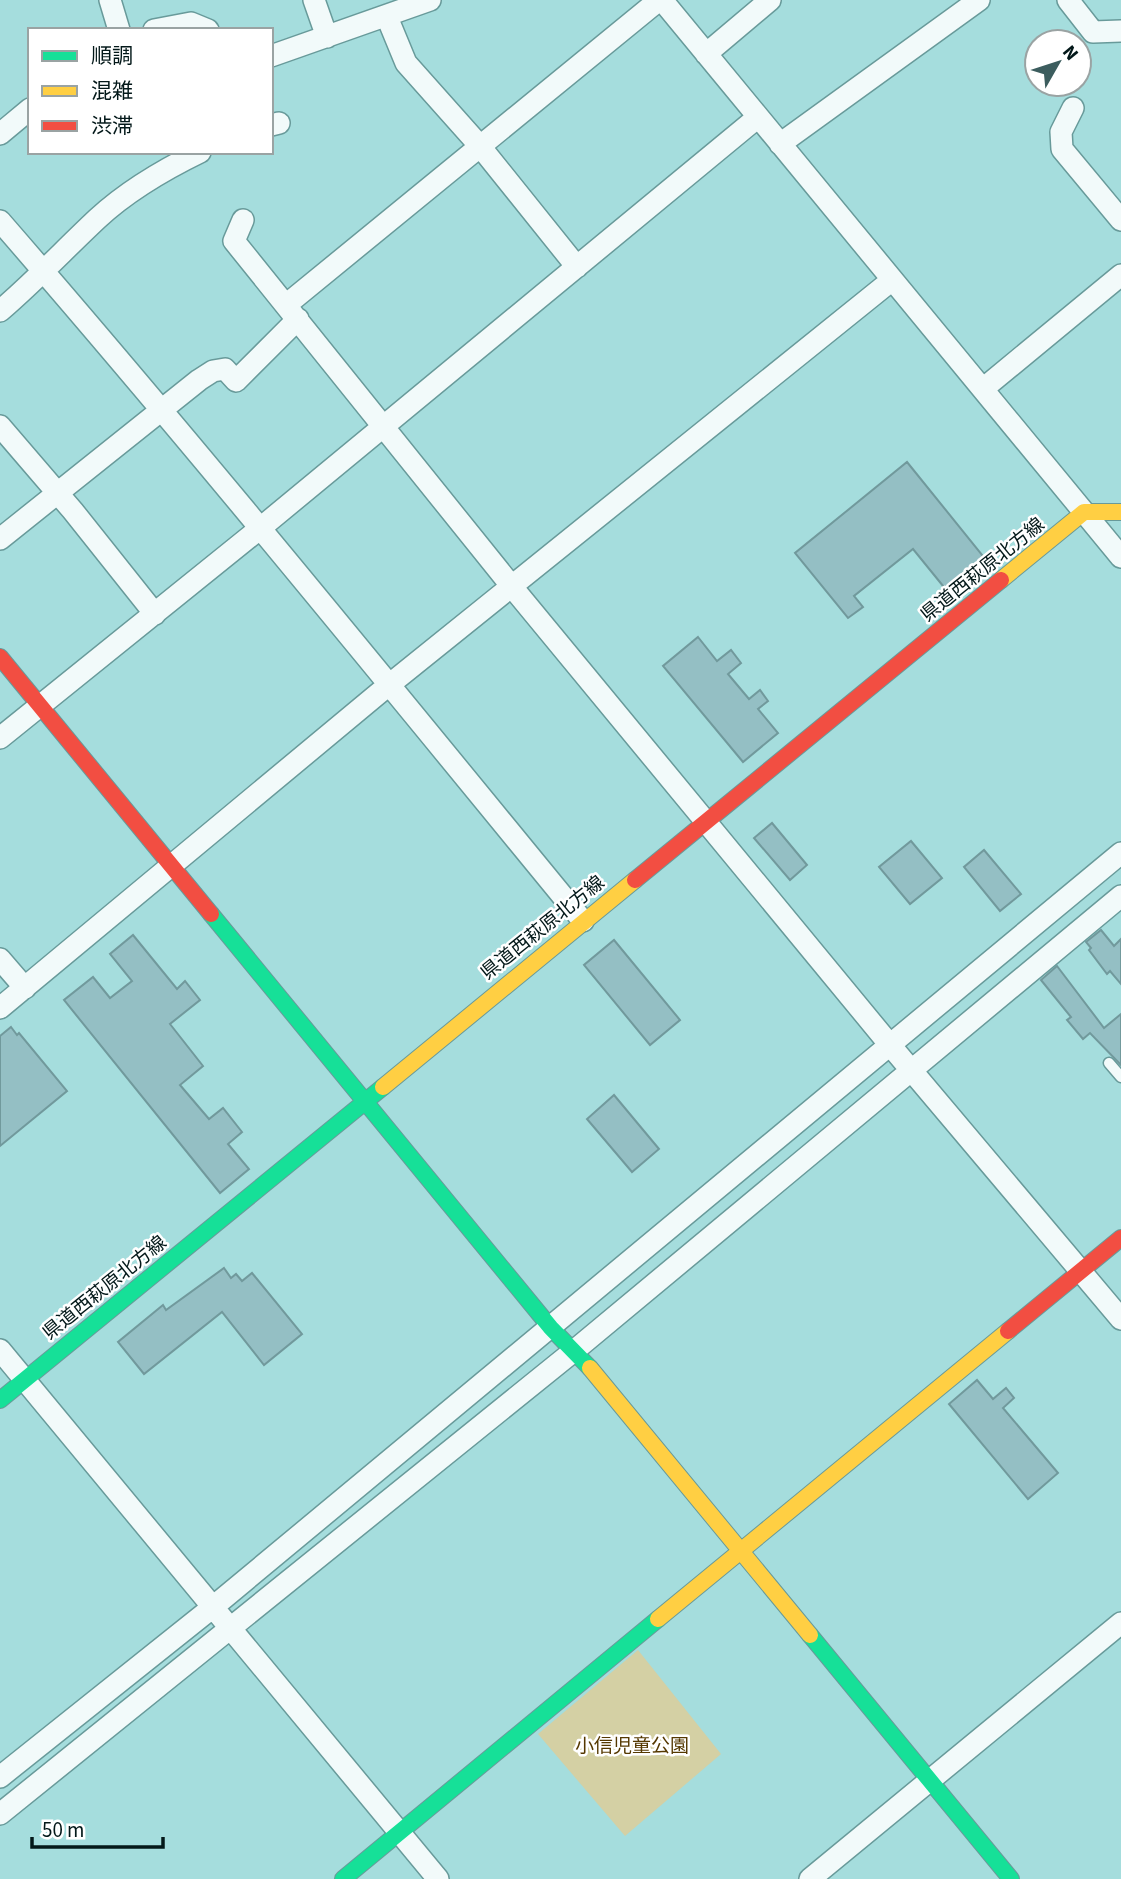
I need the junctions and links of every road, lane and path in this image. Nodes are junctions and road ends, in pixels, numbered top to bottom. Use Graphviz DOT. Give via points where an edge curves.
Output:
graph roads {
  1 [pos="110,0"];
  2 [pos="314,0"];
  3 [pos="430,0"];
  4 [pos="660,0"];
  5 [pos="770,0"];
  6 [pos="979,0"];
  7 [pos="1068,0"];
  8 [pos="387,17"];
  9 [pos="119,28"];
  10 [pos="165,28"];
  11 [pos="203,28"];
  12 [pos="1121,32"];
  13 [pos="327,37"];
  14 [pos="706,54"];
  15 [pos="273,55"];
  16 [pos="1073,108"];
  17 [pos="28,111"];
  18 [pos="758,117"];
  19 [pos="0,134"];
  20 [pos="780,144"];
  21 [pos="479,145"];
  22 [pos="197,154"];
  23 [pos="243,220"];
  24 [pos="1121,220"];
  25 [pos="0,221"];
  26 [pos="577,267"];
  27 [pos="45,273"];
  28 [pos="1121,275"];
  29 [pos="892,280"];
  30 [pos="0,312"];
  31 [pos="292,312"];
  32 [pos="984,388"];
  33 [pos="164,410"];
  34 [pos="0,426"];
  35 [pos="383,426"];
  36 [pos="57,493"];
  37 [pos="1121,512"];
  38 [pos="1084,513"];
  39 [pos="258,530"];
  40 [pos="0,540"];
  41 [pos="1121,557"];
  42 [pos="513,588"];
  43 [pos="155,614"];
  44 [pos="0,657"];
  45 [pos="389,686"];
  46 [pos="40,705"];
  47 [pos="0,738"];
  48 [pos="706,823"];
  49 [pos="1121,853"];
  50 [pos="171,867"];
  51 [pos="1121,896"];
  52 [pos="583,921"];
  53 [pos="0,959"];
  54 [pos="25,988"];
  55 [pos="0,1008"];
  56 [pos="890,1045"];
  57 [pos="1109,1063"];
  58 [pos="911,1069"];
  59 [pos="1121,1077"];
  60 [pos="365,1099"];
  61 [pos="1121,1238"];
  62 [pos="1082,1271"];
  63 [pos="1121,1319"];
  64 [pos="551,1328"];
  65 [pos="0,1350"];
  66 [pos="575,1350"];
  67 [pos="25,1380"];
  68 [pos="0,1400"];
  69 [pos="740,1551"];
  70 [pos="213,1607"];
  71 [pos="1121,1623"];
  72 [pos="232,1629"];
  73 [pos="0,1777"];
  74 [pos="930,1782"];
  75 [pos="0,1814"];
  76 [pos="400,1833"];
  77 [pos="343,1879"];
  78 [pos="438,1879"];
  79 [pos="810,1879"];
  80 [pos="1011,1879"];
  1 -- 9 [label="street"];
  2 -- 13 [label="street"];
  3 -- 8 [label="street"];
  4 -- 14 [label="street"];
  4 -- 21 [label="street"];
  5 -- 14 [label="street"];
  6 -- 20 [label="street"];
  7 -- 12 [label="street" via="1093,32"];
  8 -- 13 [label="street"];
  8 -- 21 [label="street" via="406,63"];
  10 -- 11 [label="street" via="191,23"];
  13 -- 15 [label="street"];
  14 -- 18 [label="street"];
  16 -- 24 [label="street" via="1061,132 1062,149"];
  17 -- 19 [label="street"];
  18 -- 20 [label="street"];
  18 -- 26 [label="street"];
  20 -- 29 [label="street"];
  21 -- 26 [label="street"];
  21 -- 31 [label="street"];
  22 -- 27 [label="street" via="130,193 98,218"];
  23 -- 31 [label="street" via="234,241"];
  25 -- 27 [label="street"];
  26 -- 35 [label="street"];
  27 -- 30 [label="street"];
  27 -- 33 [label="street"];
  28 -- 32 [label="street"];
  29 -- 32 [label="street"];
  29 -- 42 [label="street"];
  31 -- 33 [label="street" via="236,382 225,369 213,371"];
  31 -- 35 [label="street"];
  32 -- 38 [label="street"];
  33 -- 36 [label="street"];
  33 -- 39 [label="street"];
  34 -- 36 [label="street"];
  35 -- 39 [label="street"];
  35 -- 42 [label="street"];
  36 -- 40 [label="street"];
  36 -- 43 [label="street"];
  37 -- 38 [label="street"];
  38 -- 41 [label="street"];
  38 -- 48 [label="street, 県道西萩原北方線"];
  39 -- 43 [label="street"];
  39 -- 45 [label="street"];
  42 -- 45 [label="street"];
  42 -- 48 [label="street"];
  43 -- 46 [label="street"];
  44 -- 46 [label="street"];
  45 -- 50 [label="street"];
  45 -- 52 [label="street"];
  46 -- 47 [label="street"];
  46 -- 50 [label="street"];
  48 -- 52 [label="street, 県道西萩原北方線"];
  48 -- 56 [label="street"];
  49 -- 56 [label="street"];
  50 -- 54 [label="street"];
  50 -- 60 [label="street"];
  51 -- 58 [label="street"];
  52 -- 60 [label="street, 県道西萩原北方線"];
  53 -- 54 [label="street"];
  54 -- 55 [label="street"];
  56 -- 58 [label="street"];
  56 -- 64 [label="street"];
  57 -- 59 [label="lane"];
  58 -- 62 [label="street"];
  58 -- 66 [label="street"];
  60 -- 64 [label="street"];
  60 -- 67 [label="street, 県道西萩原北方線"];
  61 -- 62 [label="street"];
  62 -- 63 [label="street"];
  62 -- 69 [label="street"];
  64 -- 66 [label="street"];
  64 -- 70 [label="street"];
  65 -- 67 [label="street"];
  66 -- 69 [label="street"];
  66 -- 72 [label="street"];
  67 -- 68 [label="street, 県道西萩原北方線"];
  67 -- 70 [label="street"];
  69 -- 74 [label="street"];
  69 -- 76 [label="street"];
  70 -- 72 [label="street"];
  70 -- 73 [label="street"];
  71 -- 74 [label="street"];
  72 -- 75 [label="street"];
  72 -- 76 [label="street"];
  74 -- 79 [label="street"];
  74 -- 80 [label="street"];
  76 -- 77 [label="street"];
  76 -- 78 [label="street"];
}
